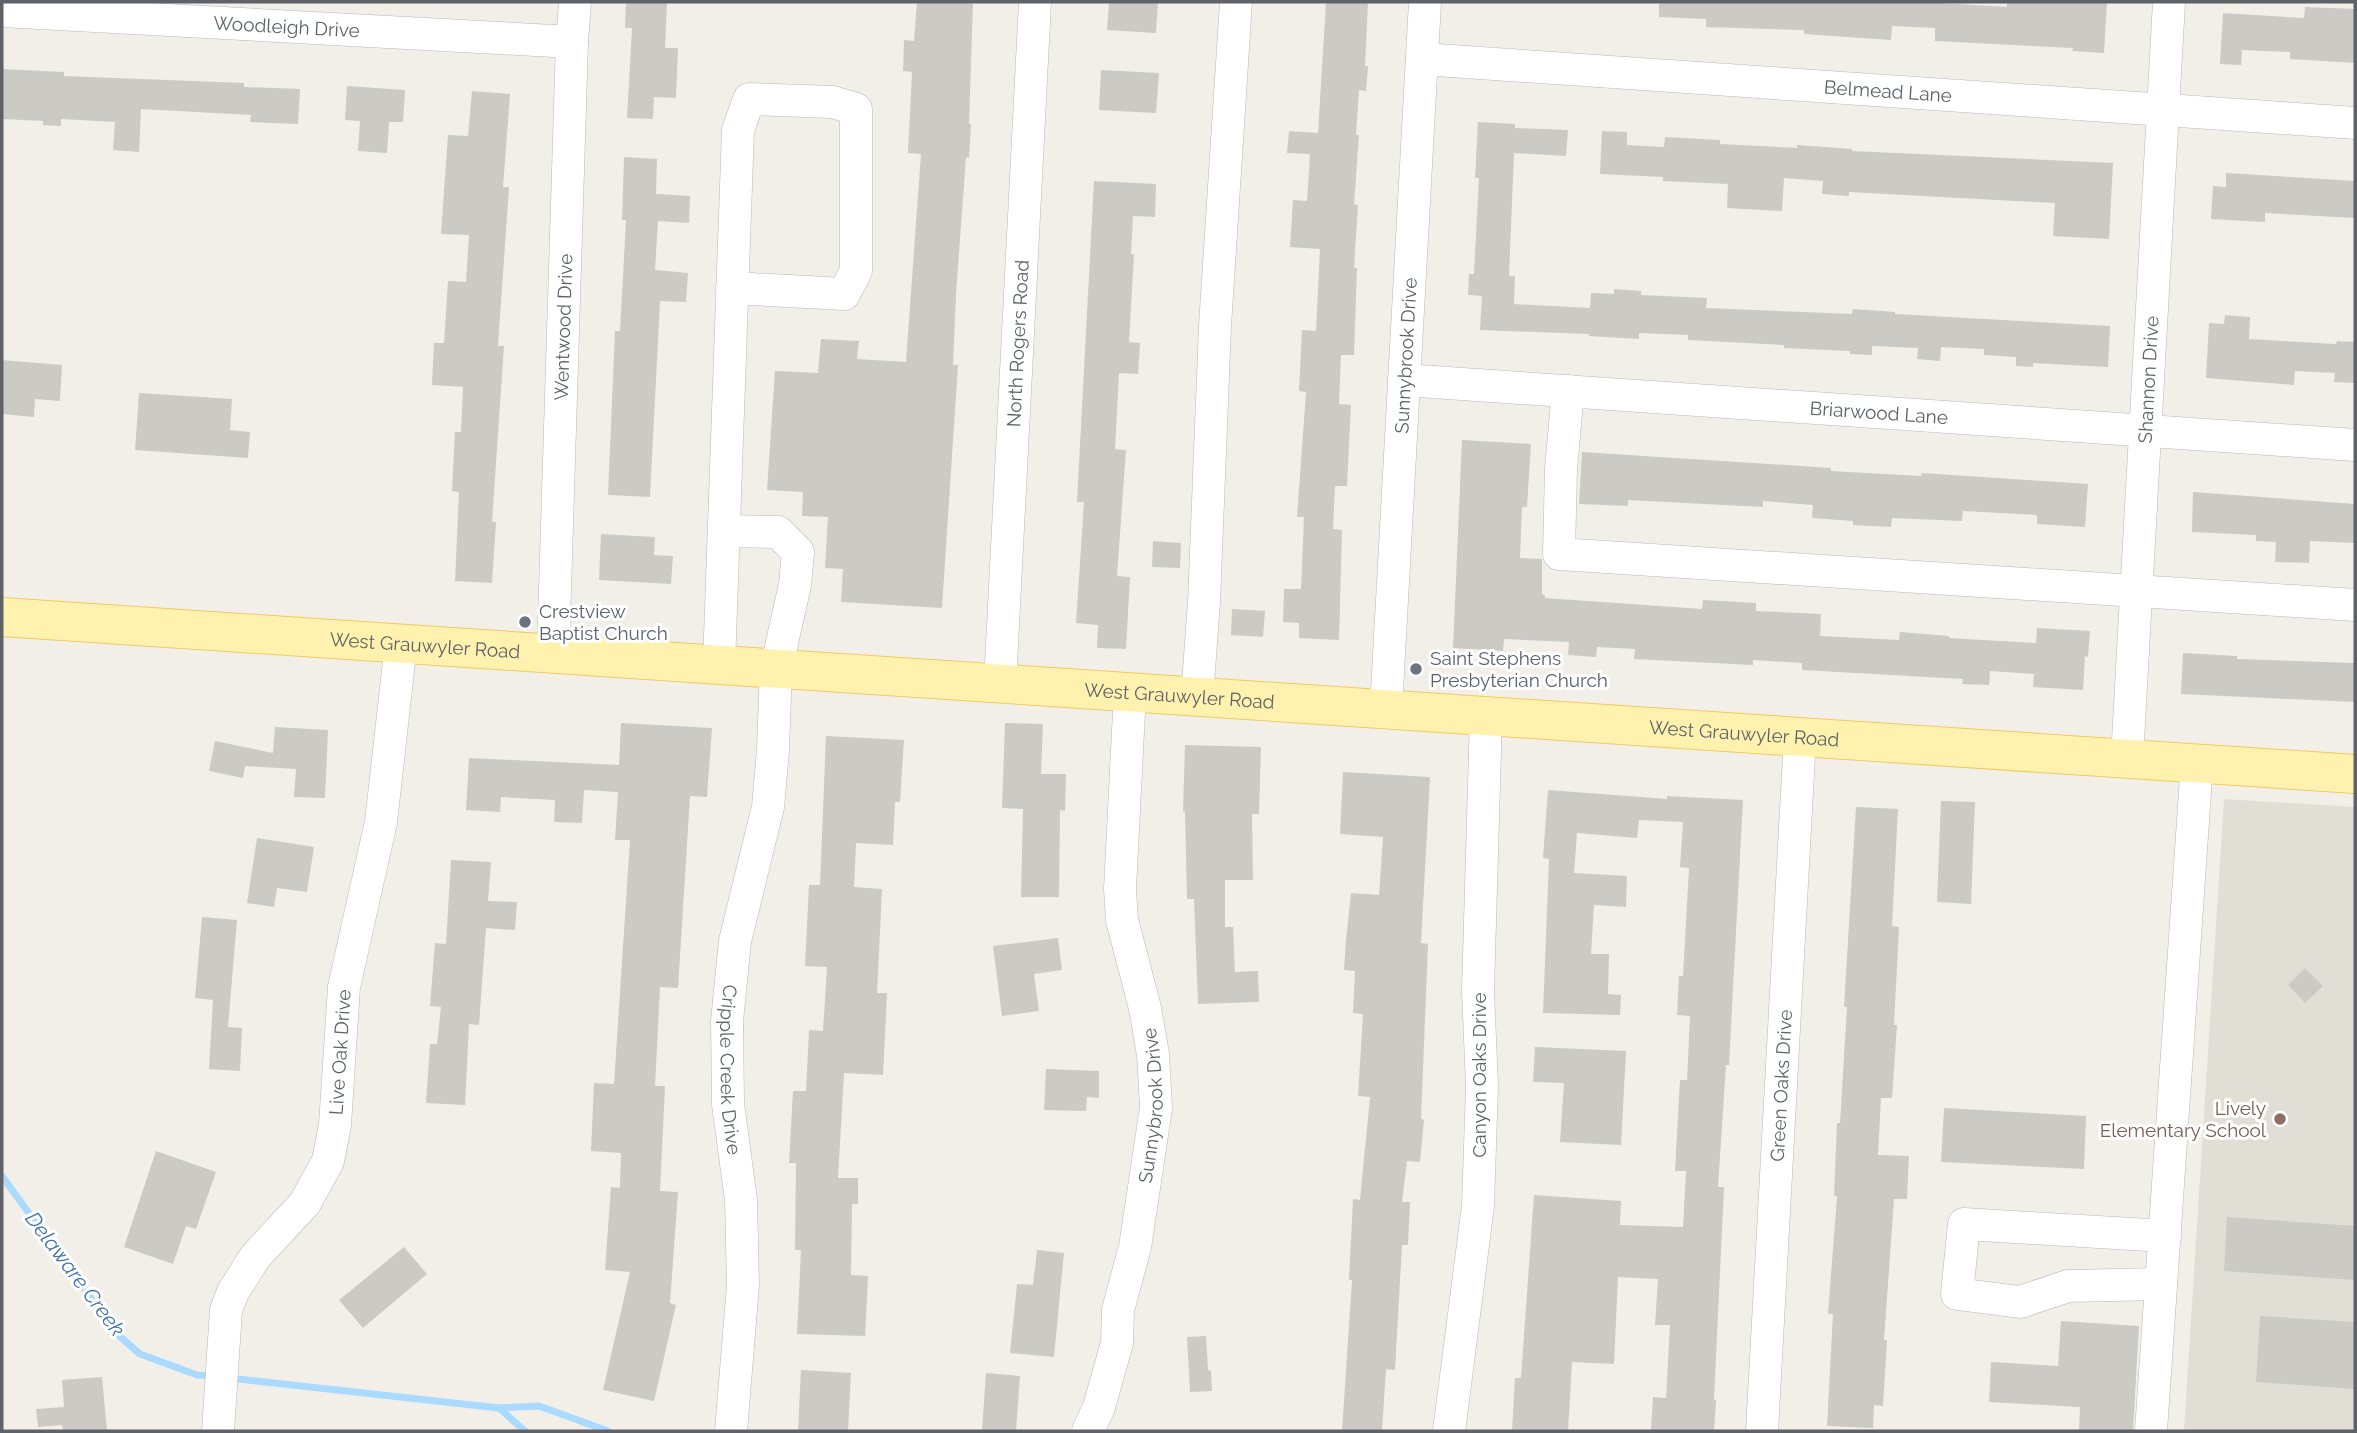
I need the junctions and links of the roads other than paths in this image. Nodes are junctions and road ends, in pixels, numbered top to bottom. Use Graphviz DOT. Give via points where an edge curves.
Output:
graph roads {
  1 [pos="575,2"];
  2 [pos="1035,2"];
  3 [pos="1236,2"];
  4 [pos="1425,2"];
  5 [pos="2169,2"];
  6 [pos="2,11"];
  7 [pos="572,42"];
  8 [pos="1422,59"];
  9 [pos="2162,110"];
  10 [pos="2355,123"];
  11 [pos="732,288"];
  12 [pos="1404,380"];
  13 [pos="1568,391"];
  14 [pos="2144,431"];
  15 [pos="2355,445"];
  16 [pos="724,531"];
  17 [pos="2135,590"];
  18 [pos="2355,605"];
  19 [pos="2,617"];
  20 [pos="401,644"];
  21 [pos="553,654"];
  22 [pos="719,665"];
  23 [pos="776,669"];
  24 [pos="1000,684"];
  25 [pos="1130,692"];
  26 [pos="1197,697"];
  27 [pos="1386,709"];
  28 [pos="1486,716"];
  29 [pos="1800,737"];
  30 [pos="2127,759"];
  31 [pos="2197,763"];
  32 [pos="2355,774"];
  33 [pos="2165,1236"];
  34 [pos="2161,1284"];
  35 [pos="218,1431"];
  36 [pos="731,1431"];
  37 [pos="1088,1431"];
  38 [pos="1449,1431"];
  39 [pos="1762,1431"];
  40 [pos="2151,1431"];
  1 -- 7 [label="street, Wentwood Drive"];
  2 -- 24 [label="street, North Rogers Road"];
  3 -- 26 [label="street"];
  4 -- 8 [label="street, Sunnybrook Drive"];
  5 -- 9 [label="street, Shannon Drive"];
  6 -- 7 [label="street, Woodleigh Drive"];
  7 -- 21 [label="street, Wentwood Drive"];
  8 -- 9 [label="street, Belmead Lane"];
  8 -- 12 [label="street, Sunnybrook Drive"];
  9 -- 10 [label="street, Belmead Lane"];
  9 -- 14 [label="street, Shannon Drive"];
  11 -- 11 [label="street" via="738,130 749,99 832,102 856,109 856,271 844,294"];
  11 -- 16 [label="street"];
  12 -- 13 [label="street, Briarwood Lane"];
  12 -- 27 [label="street, Sunnybrook Drive"];
  13 -- 14 [label="street, Briarwood Lane"];
  13 -- 17 [label="street" via="1559,554"];
  14 -- 15 [label="street, Briarwood Lane"];
  14 -- 17 [label="street, Shannon Drive"];
  16 -- 22 [label="street"];
  16 -- 23 [label="street, Cripple Creek Drive" via="778,532 798,552"];
  17 -- 18 [label="street"];
  17 -- 30 [label="street, Shannon Drive"];
  19 -- 20 [label="main road, West Grauwyler Road"];
  20 -- 21 [label="main road, West Grauwyler Road"];
  20 -- 35 [label="street, Live Oak Drive" via="382,822 344,986 335,1125 328,1160 305,1203 256,1257 233,1292 226,1310"];
  21 -- 22 [label="main road, West Grauwyler Road"];
  22 -- 23 [label="main road, West Grauwyler Road"];
  23 -- 24 [label="main road, West Grauwyler Road"];
  23 -- 36 [label="street, Cripple Creek Drive" via="768,807 735,942 727,1021 728,1104 741,1200 743,1285"];
  24 -- 25 [label="main road, West Grauwyler Road"];
  25 -- 26 [label="main road, West Grauwyler Road"];
  25 -- 37 [label="street, Sunnybrook Drive" via="1120,889 1122,920 1153,1054 1156,1108 1135,1247 1118,1310 1117,1343"];
  26 -- 27 [label="main road, West Grauwyler Road"];
  27 -- 28 [label="main road, West Grauwyler Road"];
  28 -- 29 [label="main road, West Grauwyler Road"];
  28 -- 38 [label="street, Canyon Oaks Drive" via="1478,991 1482,1086 1478,1206"];
  29 -- 30 [label="main road, West Grauwyler Road"];
  29 -- 39 [label="street, Green Oaks Drive"];
  30 -- 31 [label="main road, West Grauwyler Road"];
  31 -- 32 [label="main road, West Grauwyler Road"];
  31 -- 33 [label="street"];
  33 -- 34 [label="street"];
  33 -- 34 [label="street" via="1964,1224 1957,1294 2020,1302 2068,1286"];
  34 -- 40 [label="street"];
}
